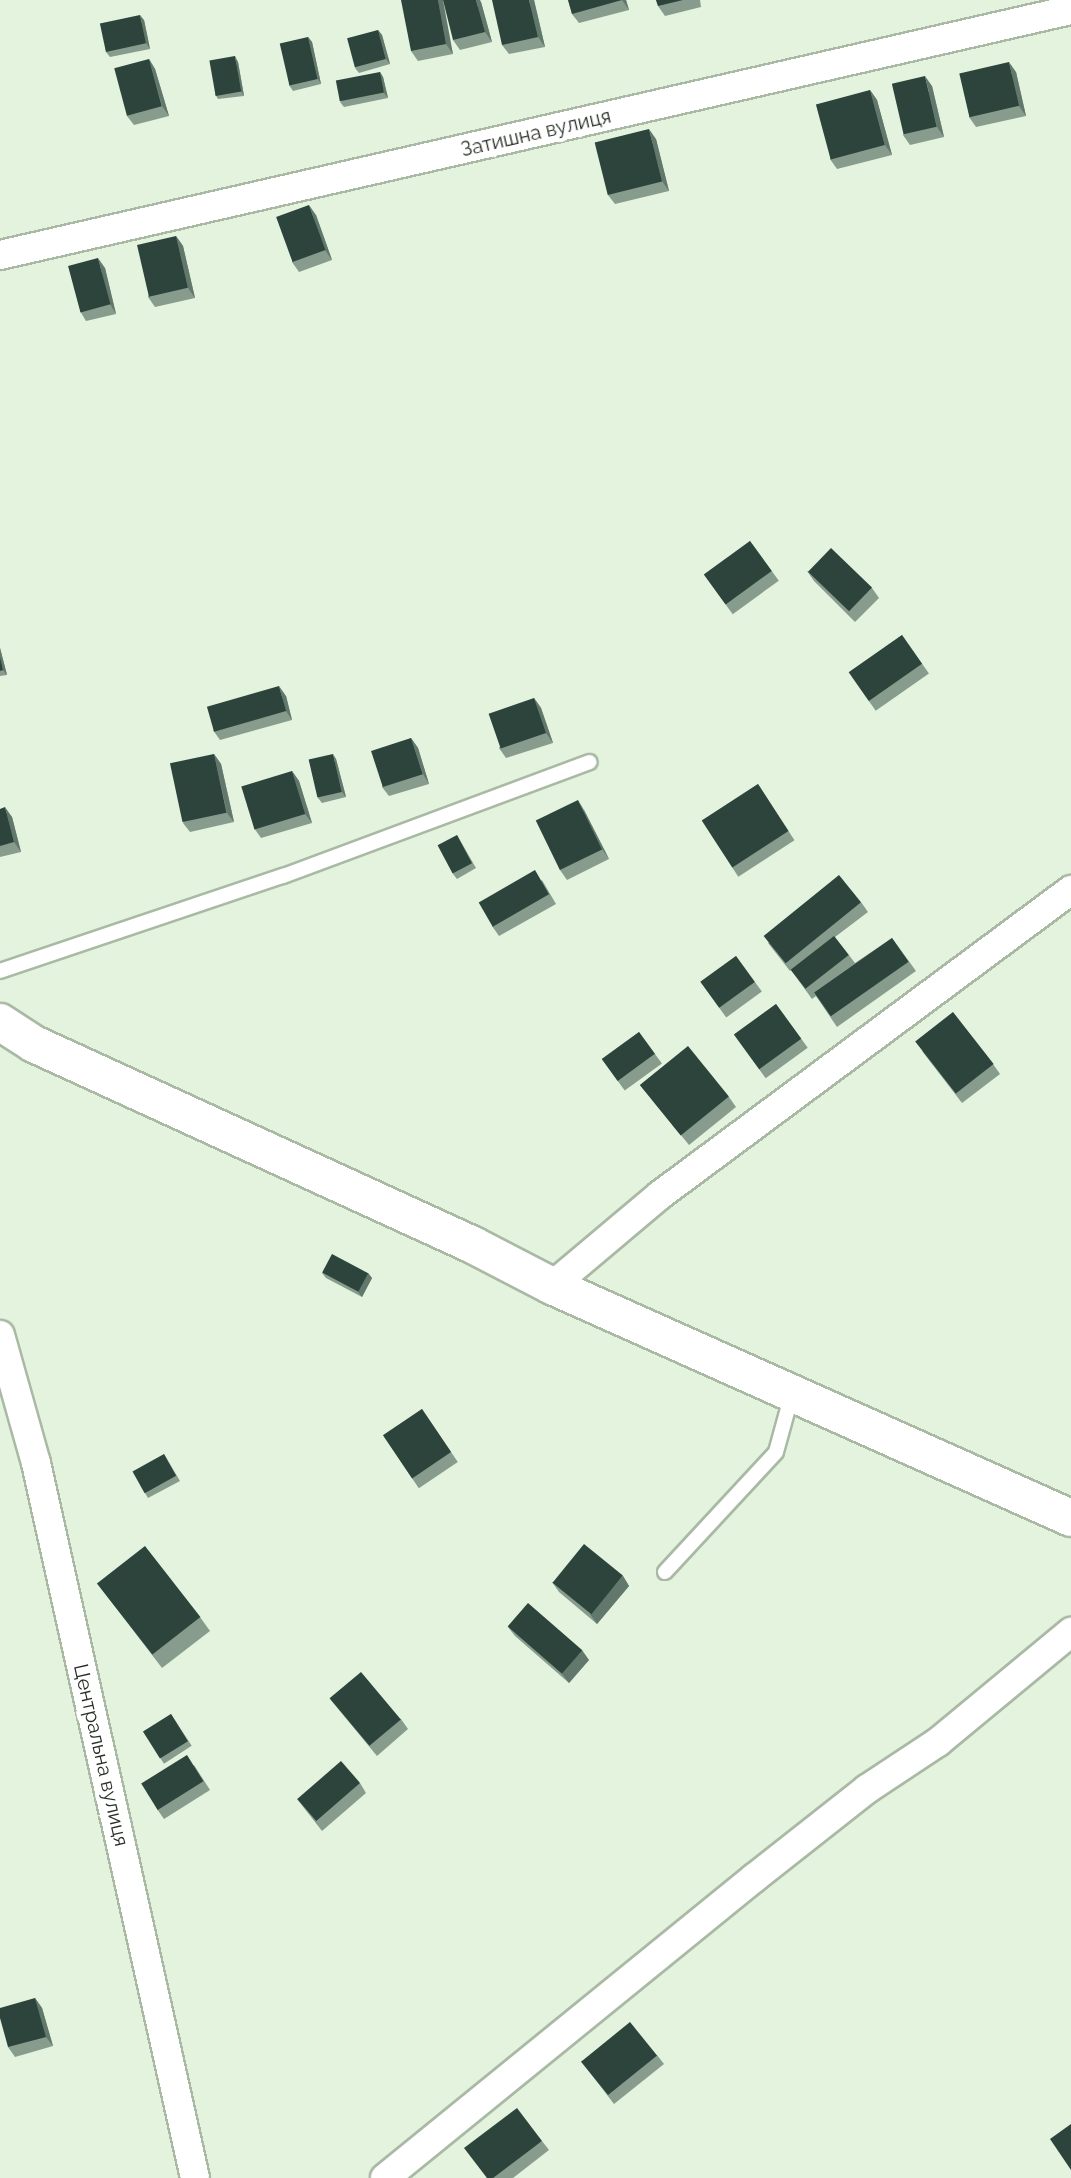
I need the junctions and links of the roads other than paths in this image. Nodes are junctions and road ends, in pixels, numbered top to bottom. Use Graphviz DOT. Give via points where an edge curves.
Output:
graph roads {
  1 [pos="1071,10"];
  2 [pos="0,255"];
  3 [pos="589,762"];
  4 [pos="1071,890"];
  5 [pos="0,971"];
  6 [pos="0,1022"];
  7 [pos="552,1286"];
  8 [pos="1,1345"];
  9 [pos="792,1394"];
  10 [pos="1071,1518"];
  11 [pos="665,1572"];
  12 [pos="1071,1632"];
  13 [pos="195,2178"];
  14 [pos="385,2178"];
  1 -- 2 [label="street, Затишна вулиця"];
  3 -- 5 [label="lane" via="283,876"];
  4 -- 7 [label="street" via="660,1195"];
  6 -- 7 [label="street" via="34,1044 459,1238"];
  7 -- 9 [label="street"];
  8 -- 13 [label="street, Центральна вулиця" via="39,1478"];
  9 -- 10 [label="street"];
  9 -- 11 [label="lane" via="776,1452"];
  12 -- 14 [label="street" via="938,1742 867,1789 754,1878"];
}
